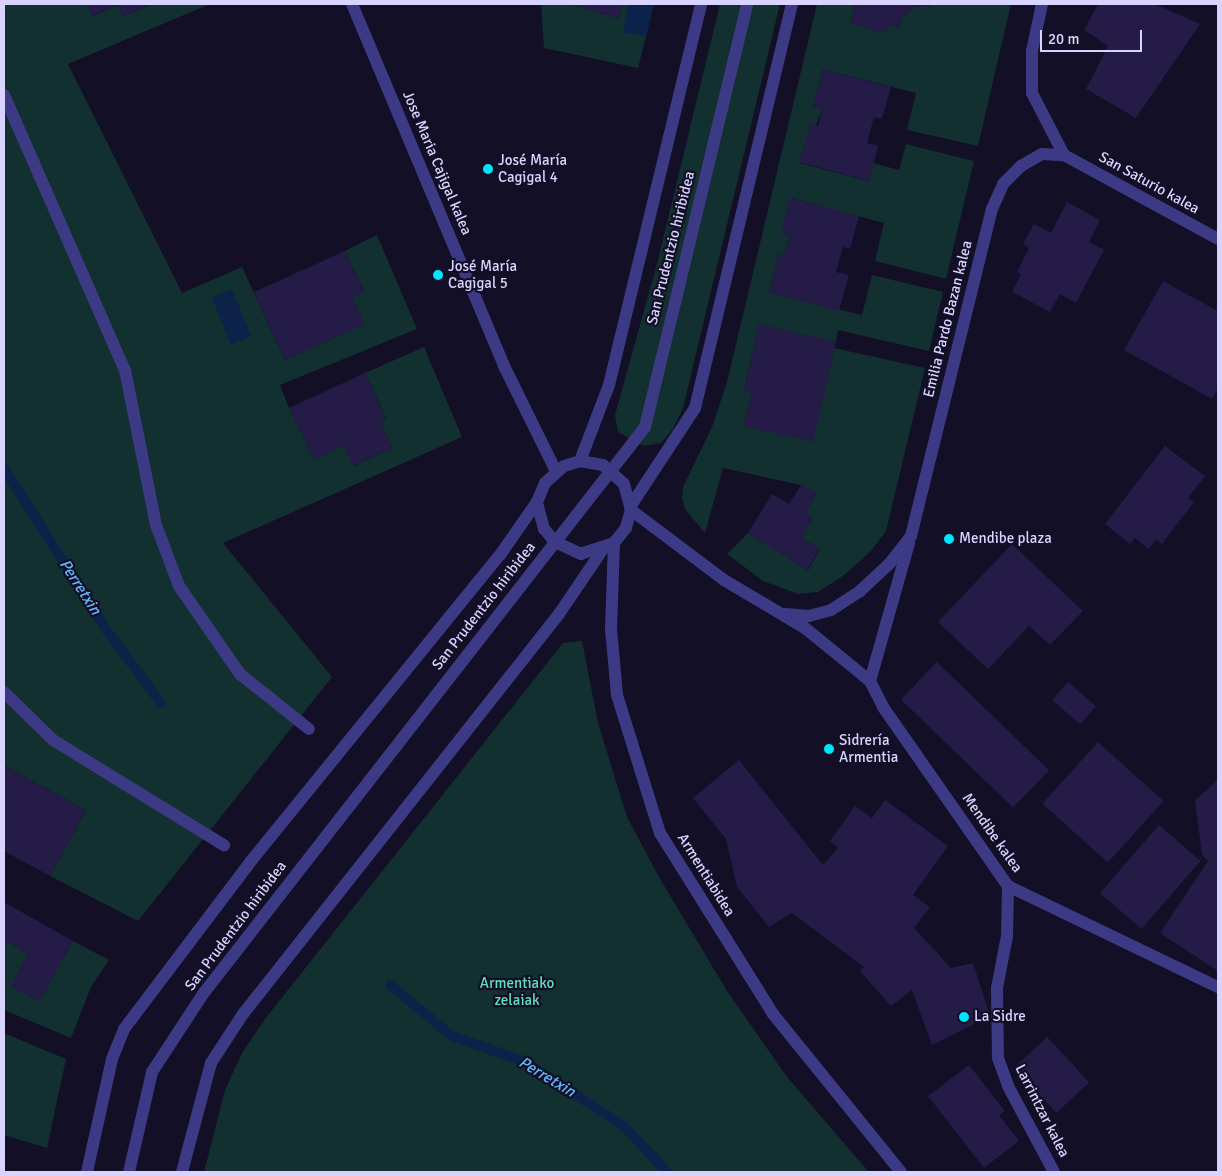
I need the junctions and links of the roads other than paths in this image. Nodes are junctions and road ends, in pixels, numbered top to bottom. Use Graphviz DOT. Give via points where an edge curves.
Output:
graph roads {
  1 [pos="352,4"];
  2 [pos="701,4"];
  3 [pos="746,4"];
  4 [pos="792,4"];
  5 [pos="1042,4"];
  6 [pos="4,95"];
  7 [pos="1064,155"];
  8 [pos="1218,239"];
  9 [pos="580,461"];
  10 [pos="611,470"];
  11 [pos="556,471"];
  12 [pos="538,502"];
  13 [pos="630,509"];
  14 [pos="910,536"];
  15 [pos="555,542"];
  16 [pos="608,546"];
  17 [pos="784,614"];
  18 [pos="870,681"];
  19 [pos="4,692"];
  20 [pos="309,729"];
  21 [pos="224,845"];
  22 [pos="1008,886"];
  23 [pos="1218,987"];
  24 [pos="87,1172"];
  25 [pos="129,1172"];
  26 [pos="182,1172"];
  27 [pos="901,1172"];
  28 [pos="1054,1172"];
  1 -- 11 [label="street, Jose Maria Cajigal kalea" via="504,366"];
  2 -- 9 [label="street, San Prudentzio hiribidea" via="609,385"];
  3 -- 10 [label="street, San Prudentzio hiribidea" via="645,427"];
  4 -- 13 [label="street" via="695,408"];
  5 -- 7 [label="street" via="1032,51 1032,93"];
  6 -- 20 [label="street" via="126,370 156,525 179,586 240,674"];
  7 -- 8 [label="street, San Saturio kalea"];
  7 -- 14 [label="street, Emilia Pardo Bazan kalea" via="1042,154 1021,166 1003,184 992,209"];
  9 -- 10 [label="street"];
  9 -- 11 [label="street"];
  10 -- 13 [label="street" via="624,484"];
  10 -- 15 [label="street, San Prudentzio hiribidea"];
  11 -- 12 [label="street, San Prudentzio hiribidea" via="545,483"];
  12 -- 15 [label="street" via="544,529"];
  12 -- 24 [label="street, San Prudentzio hiribidea" via="500,555 251,861 124,1029 112,1059"];
  13 -- 16 [label="street" via="626,528"];
  13 -- 17 [label="street, Mendibe kalea" via="724,580"];
  14 -- 17 [label="street, Emilia Pardo Bazan kalea" via="872,580 831,610 809,616"];
  14 -- 18 [label="street"];
  15 -- 16 [label="street" via="581,554"];
  15 -- 25 [label="street, San Prudentzio hiribidea" via="203,994 152,1072"];
  16 -- 26 [label="street" via="559,614 243,1014 211,1063"];
  16 -- 27 [label="street, Armentiabidea" via="617,695 660,833 773,1014"];
  17 -- 18 [label="street, Mendibe kalea"];
  18 -- 22 [label="street, Mendibe kalea" via="884,708"];
  19 -- 21 [label="street" via="53,740"];
  22 -- 23 [label="street, Mendibe kalea"];
  22 -- 28 [label="street, Larrintzar kalea" via="1007,936 997,988 998,1058 1008,1086"];
}
